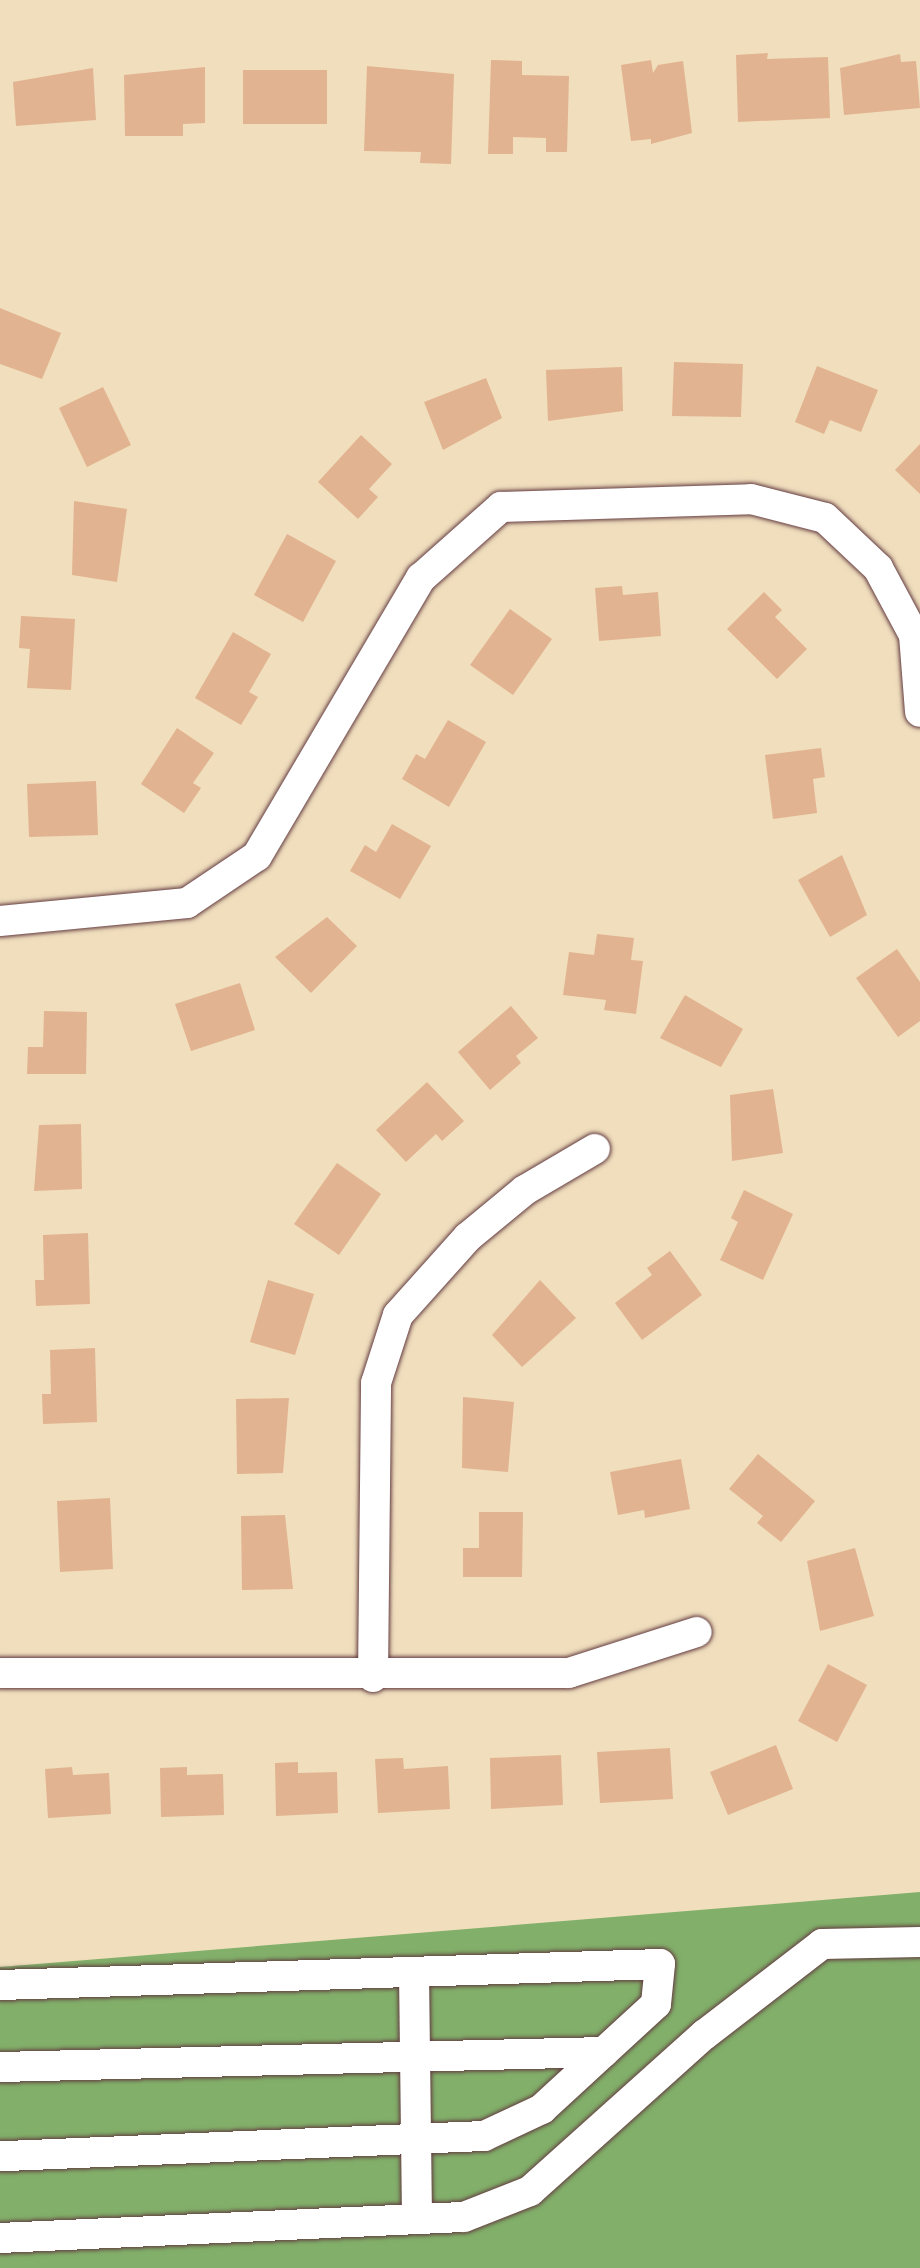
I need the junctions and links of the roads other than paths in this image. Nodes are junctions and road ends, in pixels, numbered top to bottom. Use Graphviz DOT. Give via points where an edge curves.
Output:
graph roads {
  1 [pos="920,712"];
  2 [pos="0,921"];
  3 [pos="595,1149"];
  4 [pos="697,1632"];
  5 [pos="0,1673"];
  6 [pos="373,1677"];
  7 [pos="920,1942"];
  8 [pos="414,1972"];
  9 [pos="0,1985"];
  10 [pos="604,2052"];
  11 [pos="410,2057"];
  12 [pos="0,2067"];
  13 [pos="417,2136"];
  14 [pos="0,2156"];
  15 [pos="417,2219"];
  16 [pos="0,2238"];
  1 -- 2 [label="street" via="914,635 878,568 825,518 751,499 501,508 422,578 257,856 187,903"];
  3 -- 6 [label="street" via="525,1190 468,1237 398,1315 376,1383"];
  4 -- 6 [label="street" via="569,1673"];
  5 -- 6 [label="street"];
  7 -- 15 [label="street" via="822,1944 704,2035 530,2191 464,2217"];
  8 -- 9 [label="street"];
  8 -- 10 [label="street" via="660,1964 656,2004"];
  8 -- 11 [label="street"];
  10 -- 11 [label="street"];
  10 -- 13 [label="street" via="542,2109 484,2136"];
  11 -- 12 [label="street"];
  11 -- 13 [label="street"];
  13 -- 14 [label="street"];
  13 -- 15 [label="street"];
  15 -- 16 [label="street"];
}
